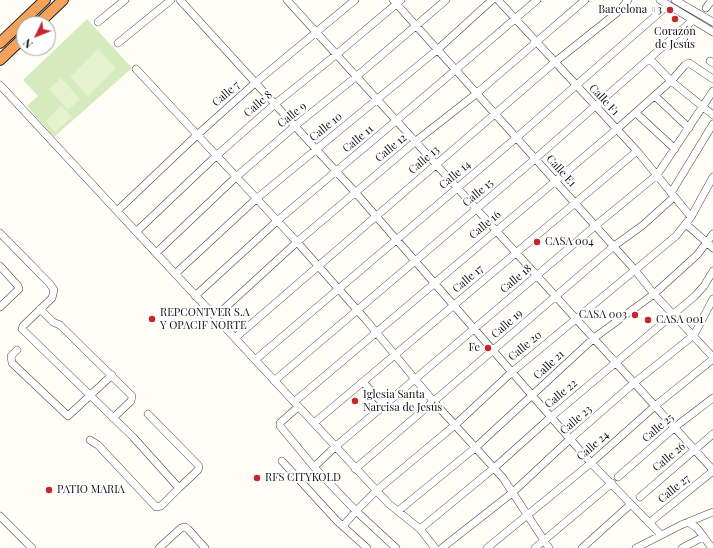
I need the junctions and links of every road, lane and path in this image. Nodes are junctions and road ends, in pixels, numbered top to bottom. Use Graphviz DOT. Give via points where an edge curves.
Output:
graph roads {
  1 [pos="45,0"];
  2 [pos="63,0"];
  3 [pos="125,0"];
  4 [pos="171,0"];
  5 [pos="180,0"];
  6 [pos="287,0"];
  7 [pos="355,0"];
  8 [pos="446,0"];
  9 [pos="492,0"];
  10 [pos="498,0"];
  11 [pos="537,0"];
  12 [pos="585,0"];
  13 [pos="628,0"];
  14 [pos="660,0"];
  15 [pos="712,0"];
  16 [pos="397,1"];
  17 [pos="679,1"];
  18 [pos="668,5"];
  19 [pos="706,8"];
  20 [pos="46,16"];
  21 [pos="515,19"];
  22 [pos="693,20"];
  23 [pos="98,22"];
  24 [pos="713,22"];
  25 [pos="416,26"];
  26 [pos="317,32"];
  27 [pos="713,32"];
  28 [pos="536,41"];
  29 [pos="0,43"];
  30 [pos="118,43"];
  31 [pos="16,45"];
  32 [pos="437,50"];
  33 [pos="337,54"];
  34 [pos="650,58"];
  35 [pos="0,60"];
  36 [pos="555,62"];
  37 [pos="136,69"];
  38 [pos="455,70"];
  39 [pos="357,76"];
  40 [pos="713,79"];
  41 [pos="671,82"];
  42 [pos="255,83"];
  43 [pos="0,85"];
  44 [pos="576,85"];
  45 [pos="713,91"];
  46 [pos="476,94"];
  47 [pos="655,96"];
  48 [pos="377,99"];
  49 [pos="274,104"];
  50 [pos="596,106"];
  51 [pos="703,107"];
  52 [pos="636,112"];
  53 [pos="494,114"];
  54 [pos="713,115"];
  55 [pos="397,120"];
  56 [pos="713,124"];
  57 [pos="295,126"];
  58 [pos="689,128"];
  59 [pos="617,129"];
  60 [pos="197,135"];
  61 [pos="516,138"];
  62 [pos="416,141"];
  63 [pos="316,149"];
  64 [pos="675,149"];
  65 [pos="636,151"];
  66 [pos="216,156"];
  67 [pos="535,159"];
  68 [pos="436,163"];
  69 [pos="336,171"];
  70 [pos="657,175"];
  71 [pos="236,177"];
  72 [pos="713,177"];
  73 [pos="554,180"];
  74 [pos="458,187"];
  75 [pos="356,192"];
  76 [pos="673,195"];
  77 [pos="256,199"];
  78 [pos="575,203"];
  79 [pos="477,208"];
  80 [pos="116,211"];
  81 [pos="376,216"];
  82 [pos="691,217"];
  83 [pos="277,221"];
  84 [pos="686,224"];
  85 [pos="595,226"];
  86 [pos="496,230"];
  87 [pos="136,232"];
  88 [pos="0,233"];
  89 [pos="713,234"];
  90 [pos="396,240"];
  91 [pos="297,242"];
  92 [pos="707,244"];
  93 [pos="614,246"];
  94 [pos="713,248"];
  95 [pos="516,252"];
  96 [pos="156,253"];
  97 [pos="415,261"];
  98 [pos="0,266"];
  99 [pos="318,266"];
  100 [pos="634,269"];
  101 [pos="712,272"];
  102 [pos="175,274"];
  103 [pos="537,275"];
  104 [pos="434,283"];
  105 [pos="338,289"];
  106 [pos="654,294"];
  107 [pos="195,296"];
  108 [pos="556,296"];
  109 [pos="713,299"];
  110 [pos="454,305"];
  111 [pos="0,306"];
  112 [pos="40,309"];
  113 [pos="357,310"];
  114 [pos="673,314"];
  115 [pos="215,317"];
  116 [pos="575,318"];
  117 [pos="474,329"];
  118 [pos="376,333"];
  119 [pos="694,335"];
  120 [pos="234,338"];
  121 [pos="594,338"];
  122 [pos="17,350"];
  123 [pos="493,351"];
  124 [pos="395,355"];
  125 [pos="713,358"];
  126 [pos="255,360"];
  127 [pos="615,362"];
  128 [pos="512,372"];
  129 [pos="112,375"];
  130 [pos="415,379"];
  131 [pos="274,381"];
  132 [pos="363,382"];
  133 [pos="634,383"];
  134 [pos="532,395"];
  135 [pos="90,396"];
  136 [pos="713,398"];
  137 [pos="434,402"];
  138 [pos="296,404"];
  139 [pos="384,405"];
  140 [pos="655,406"];
  141 [pos="148,414"];
  142 [pos="551,417"];
  143 [pos="113,418"];
  144 [pos="314,424"];
  145 [pos="455,425"];
  146 [pos="675,427"];
  147 [pos="713,434"];
  148 [pos="570,439"];
  149 [pos="90,440"];
  150 [pos="335,447"];
  151 [pos="475,448"];
  152 [pos="695,450"];
  153 [pos="282,461"];
  154 [pos="591,463"];
  155 [pos="314,467"];
  156 [pos="494,468"];
  157 [pos="356,469"];
  158 [pos="713,471"];
  159 [pos="618,477"];
  160 [pos="612,483"];
  161 [pos="179,488"];
  162 [pos="376,490"];
  163 [pos="512,493"];
  164 [pos="640,497"];
  165 [pos="631,504"];
  166 [pos="356,511"];
  167 [pos="398,512"];
  168 [pos="713,512"];
  169 [pos="0,516"];
  170 [pos="527,516"];
  171 [pos="688,522"];
  172 [pos="649,523"];
  173 [pos="343,526"];
  174 [pos="420,529"];
  175 [pos="660,535"];
  176 [pos="703,537"];
  177 [pos="544,541"];
  178 [pos="201,547"];
  179 [pos="32,548"];
  180 [pos="159,548"];
  181 [pos="367,548"];
  182 [pos="396,548"];
  183 [pos="435,548"];
  184 [pos="442,548"];
  185 [pos="487,548"];
  186 [pos="535,548"];
  187 [pos="549,548"];
  188 [pos="582,548"];
  189 [pos="636,548"];
  190 [pos="682,548"];
  191 [pos="712,548"];
  1 -- 29 [label="highway"];
  2 -- 20 [label="highway"];
  3 -- 23 [label="street"];
  4 -- 30 [label="street"];
  5 -- 42 [label="street"];
  6 -- 26 [label="street"];
  7 -- 26 [label="street, Calle 7"];
  8 -- 25 [label="street, Calle 9"];
  9 -- 32 [label="street, Calle 10"];
  10 -- 21 [label="street, Calle F1"];
  11 -- 21 [label="street, Calle 11"];
  12 -- 28 [label="street, Calle 12"];
  13 -- 36 [label="street, Calle 13" via="619,11"];
  14 -- 18 [label="street"];
  15 -- 19 [label="street"];
  16 -- 25 [label="street, Calle E1"];
  16 -- 33 [label="street, Calle 8"];
  17 -- 24 [label="street"];
  18 -- 22 [label="street"];
  18 -- 44 [label="street, Calle 14"];
  21 -- 28 [label="street, Calle F1"];
  21 -- 38 [label="street, Calle 11"];
  22 -- 27 [label="street"];
  22 -- 34 [label="street, Calle 15"];
  25 -- 32 [label="street, Calle E1"];
  25 -- 39 [label="street, Calle 9"];
  26 -- 33 [label="street"];
  26 -- 42 [label="street, Calle 7"];
  28 -- 36 [label="street, Calle F1"];
  28 -- 46 [label="street, Calle 12"];
  31 -- 35 [label="highway"];
  32 -- 38 [label="street, Calle E1"];
  32 -- 48 [label="street, Calle 10"];
  33 -- 39 [label="street"];
  33 -- 49 [label="street, Calle 8"];
  34 -- 41 [label="street"];
  34 -- 50 [label="street, Calle 15"];
  36 -- 44 [label="street, Calle F1"];
  36 -- 53 [label="street, Calle 13"];
  37 -- 60 [label="street"];
  38 -- 46 [label="street, Calle E1"];
  38 -- 55 [label="street, Calle 11"];
  39 -- 48 [label="street"];
  39 -- 57 [label="street, Calle 9"];
  40 -- 41 [label="street, Calle 16" via="689,63"];
  41 -- 47 [label="street, Calle 16"];
  41 -- 51 [label="street"];
  42 -- 49 [label="street"];
  42 -- 60 [label="street, Calle 7"];
  43 -- 80 [label="street"];
  44 -- 50 [label="street, Calle F1"];
  44 -- 61 [label="street, Calle 14"];
  45 -- 51 [label="street, Calle 18"];
  46 -- 53 [label="street, Calle E1"];
  46 -- 62 [label="street, Calle 12"];
  47 -- 52 [label="street, Calle 16"];
  47 -- 58 [label="street"];
  48 -- 55 [label="street"];
  48 -- 63 [label="street, Calle 10"];
  49 -- 57 [label="street"];
  49 -- 66 [label="street, Calle 8"];
  50 -- 59 [label="street, Calle F1"];
  50 -- 67 [label="street, Calle 15"];
  51 -- 54 [label="street"];
  51 -- 58 [label="street, Calle 18"];
  52 -- 59 [label="street, Calle 16"];
  52 -- 64 [label="street"];
  53 -- 61 [label="street, Calle E1"];
  53 -- 68 [label="street, Calle 13"];
  55 -- 62 [label="street"];
  55 -- 69 [label="street, Calle 11"];
  56 -- 76 [label="street, Calle 19"];
  57 -- 63 [label="street"];
  57 -- 71 [label="street, Calle 9"];
  58 -- 64 [label="street, Calle 18"];
  59 -- 65 [label="street, Calle F1"];
  59 -- 73 [label="street, Calle 16"];
  60 -- 66 [label="street"];
  60 -- 80 [label="street, Calle 7"];
  61 -- 67 [label="street, Calle E1"];
  61 -- 74 [label="street, Calle 14"];
  62 -- 68 [label="street"];
  62 -- 75 [label="street, Calle 12"];
  63 -- 69 [label="street"];
  63 -- 77 [label="street, Calle 10"];
  64 -- 70 [label="street, Calle 18"];
  65 -- 70 [label="street, Calle F1"];
  65 -- 78 [label="street, Calle 17"];
  66 -- 71 [label="street"];
  66 -- 87 [label="street, Calle 8"];
  67 -- 73 [label="street, Calle E1"];
  67 -- 79 [label="street, Calle 15"];
  68 -- 74 [label="street"];
  68 -- 81 [label="street, Calle 13"];
  69 -- 75 [label="street"];
  69 -- 83 [label="street, Calle 11"];
  70 -- 76 [label="street, Calle F1"];
  70 -- 85 [label="street, Calle 18"];
  71 -- 77 [label="street"];
  71 -- 96 [label="street, Calle 9"];
  72 -- 82 [label="street, Calle 20"];
  73 -- 78 [label="street, Calle E1"];
  73 -- 86 [label="street, Calle 16"];
  74 -- 79 [label="street"];
  74 -- 90 [label="street, Calle 14"];
  75 -- 81 [label="street"];
  75 -- 91 [label="street, Calle 12"];
  76 -- 82 [label="street, Calle F1"];
  76 -- 93 [label="street, Calle 19" via="643,225"];
  77 -- 83 [label="street"];
  77 -- 102 [label="street, Calle 10"];
  78 -- 85 [label="street, Calle E1"];
  78 -- 95 [label="street, Calle 17"];
  79 -- 86 [label="street"];
  79 -- 97 [label="street, Calle 15"];
  80 -- 87 [label="street"];
  81 -- 90 [label="street"];
  81 -- 99 [label="street, Calle 13"];
  82 -- 84 [label="street, Calle 20"];
  83 -- 91 [label="street"];
  83 -- 107 [label="street, Calle 11"];
  84 -- 92 [label="street"];
  84 -- 100 [label="street, Calle 20" via="676,236"];
  85 -- 93 [label="street, Calle E1"];
  85 -- 103 [label="street, Calle 18"];
  86 -- 95 [label="street"];
  86 -- 104 [label="street, Calle 16"];
  87 -- 96 [label="street"];
  88 -- 112 [label="street" via="54,290 52,298"];
  89 -- 92 [label="street, Calle 21"];
  90 -- 97 [label="street"];
  90 -- 105 [label="street, Calle 14"];
  91 -- 99 [label="street"];
  91 -- 115 [label="street, Calle 12"];
  92 -- 94 [label="street"];
  92 -- 106 [label="street, Calle 21"];
  93 -- 100 [label="street, Calle E1"];
  93 -- 108 [label="street, Calle 19"];
  95 -- 103 [label="street"];
  95 -- 110 [label="street, Calle 17"];
  96 -- 102 [label="street"];
  97 -- 104 [label="street"];
  97 -- 113 [label="street, Calle 15"];
  98 -- 111 [label="street" via="19,289"];
  99 -- 105 [label="street"];
  99 -- 120 [label="street, Calle 13"];
  100 -- 106 [label="street, Calle E1"];
  100 -- 116 [label="street, Calle 20"];
  101 -- 114 [label="street, Calle 22" via="701,290"];
  102 -- 107 [label="street"];
  103 -- 108 [label="street"];
  103 -- 117 [label="street, Calle 18"];
  104 -- 110 [label="street"];
  104 -- 118 [label="street, Calle 16"];
  105 -- 113 [label="street"];
  105 -- 126 [label="street, Calle 14"];
  106 -- 114 [label="street, Calle E1"];
  106 -- 121 [label="street, Calle 21"];
  107 -- 115 [label="street"];
  108 -- 116 [label="street"];
  108 -- 123 [label="street, Calle 19"];
  109 -- 119 [label="street, Calle 23"];
  110 -- 117 [label="street"];
  110 -- 124 [label="street, Calle 17"];
  112 -- 129 [label="street"];
  112 -- 135 [label="street" via="22,330"];
  113 -- 118 [label="street"];
  113 -- 131 [label="street, Calle 15"];
  114 -- 119 [label="street, Calle E1"];
  114 -- 127 [label="street, Calle 22"];
  115 -- 120 [label="street"];
  116 -- 121 [label="street"];
  116 -- 128 [label="street, Calle 20"];
  117 -- 123 [label="street"];
  117 -- 130 [label="street, Calle 18"];
  118 -- 124 [label="street"];
  118 -- 138 [label="street, Calle 16"];
  119 -- 125 [label="street, Calle E1"];
  119 -- 133 [label="street, Calle 23"];
  120 -- 126 [label="street"];
  121 -- 127 [label="street"];
  121 -- 134 [label="street, Calle 21"];
  122 -- 135 [label="street" via="11,356 12,363 66,415 70,416"];
  123 -- 128 [label="street"];
  123 -- 137 [label="street, Calle 19"];
  124 -- 130 [label="street"];
  124 -- 132 [label="street, Calle 17"];
  125 -- 140 [label="street, Calle 24"];
  126 -- 131 [label="street"];
  127 -- 133 [label="street"];
  127 -- 142 [label="street, Calle 22"];
  128 -- 134 [label="street"];
  128 -- 145 [label="street, Calle 20"];
  129 -- 135 [label="street"];
  129 -- 143 [label="street" via="132,396"];
  130 -- 137 [label="street"];
  130 -- 139 [label="street, Calle 18"];
  131 -- 138 [label="street"];
  132 -- 139 [label="street"];
  132 -- 144 [label="street, Calle 17"];
  133 -- 140 [label="street"];
  133 -- 148 [label="street, Calle 23"];
  134 -- 142 [label="street"];
  134 -- 151 [label="street, Calle 21"];
  135 -- 143 [label="street"];
  136 -- 146 [label="street, Calle 25"];
  137 -- 145 [label="street"];
  137 -- 157 [label="street, Calle 19"];
  138 -- 144 [label="street"];
  138 -- 155 [label="street, Calle 16" via="280,426"];
  139 -- 150 [label="street, Calle 18"];
  140 -- 146 [label="street"];
  140 -- 154 [label="street, Calle 24"];
  141 -- 161 [label="street" via="199,467"];
  142 -- 148 [label="street"];
  142 -- 156 [label="street, Calle 22"];
  143 -- 161 [label="street"];
  144 -- 150 [label="street"];
  145 -- 151 [label="street"];
  145 -- 162 [label="street, Calle 20"];
  146 -- 152 [label="street"];
  146 -- 159 [label="street, Calle 25"];
  147 -- 152 [label="street, Calle 26"];
  148 -- 154 [label="street"];
  148 -- 163 [label="street, Calle 23"];
  149 -- 161 [label="street" via="98,445 156,507 161,506"];
  150 -- 155 [label="street, Calle 18"];
  150 -- 157 [label="street"];
  151 -- 156 [label="street"];
  151 -- 167 [label="street, Calle 21"];
  152 -- 158 [label="street"];
  152 -- 164 [label="street, Calle 26"];
  153 -- 173 [label="street"];
  154 -- 160 [label="street"];
  154 -- 170 [label="street, Calle 24"];
  155 -- 166 [label="street"];
  156 -- 163 [label="street"];
  156 -- 174 [label="street, Calle 22"];
  157 -- 162 [label="street"];
  158 -- 172 [label="street, Calle 27"];
  160 -- 165 [label="street"];
  160 -- 177 [label="street"];
  162 -- 166 [label="street, Calle 20"];
  162 -- 167 [label="street"];
  163 -- 170 [label="street"];
  163 -- 184 [label="street, Calle 23"];
  165 -- 172 [label="street"];
  165 -- 188 [label="street"];
  166 -- 173 [label="street, Calle 20"];
  166 -- 182 [label="street"];
  167 -- 174 [label="street"];
  168 -- 171 [label="street"];
  169 -- 179 [label="street"];
  170 -- 177 [label="street"];
  170 -- 185 [label="street, Calle 24"];
  171 -- 175 [label="street"];
  171 -- 176 [label="street" via="697,528"];
  172 -- 175 [label="street"];
  173 -- 181 [label="street"];
  174 -- 183 [label="street"];
  175 -- 189 [label="street"];
  176 -- 190 [label="street"];
  176 -- 191 [label="street"];
  177 -- 186 [label="street"];
  177 -- 187 [label="street"];
  178 -- 180 [label="street" via="185,527"];
}
